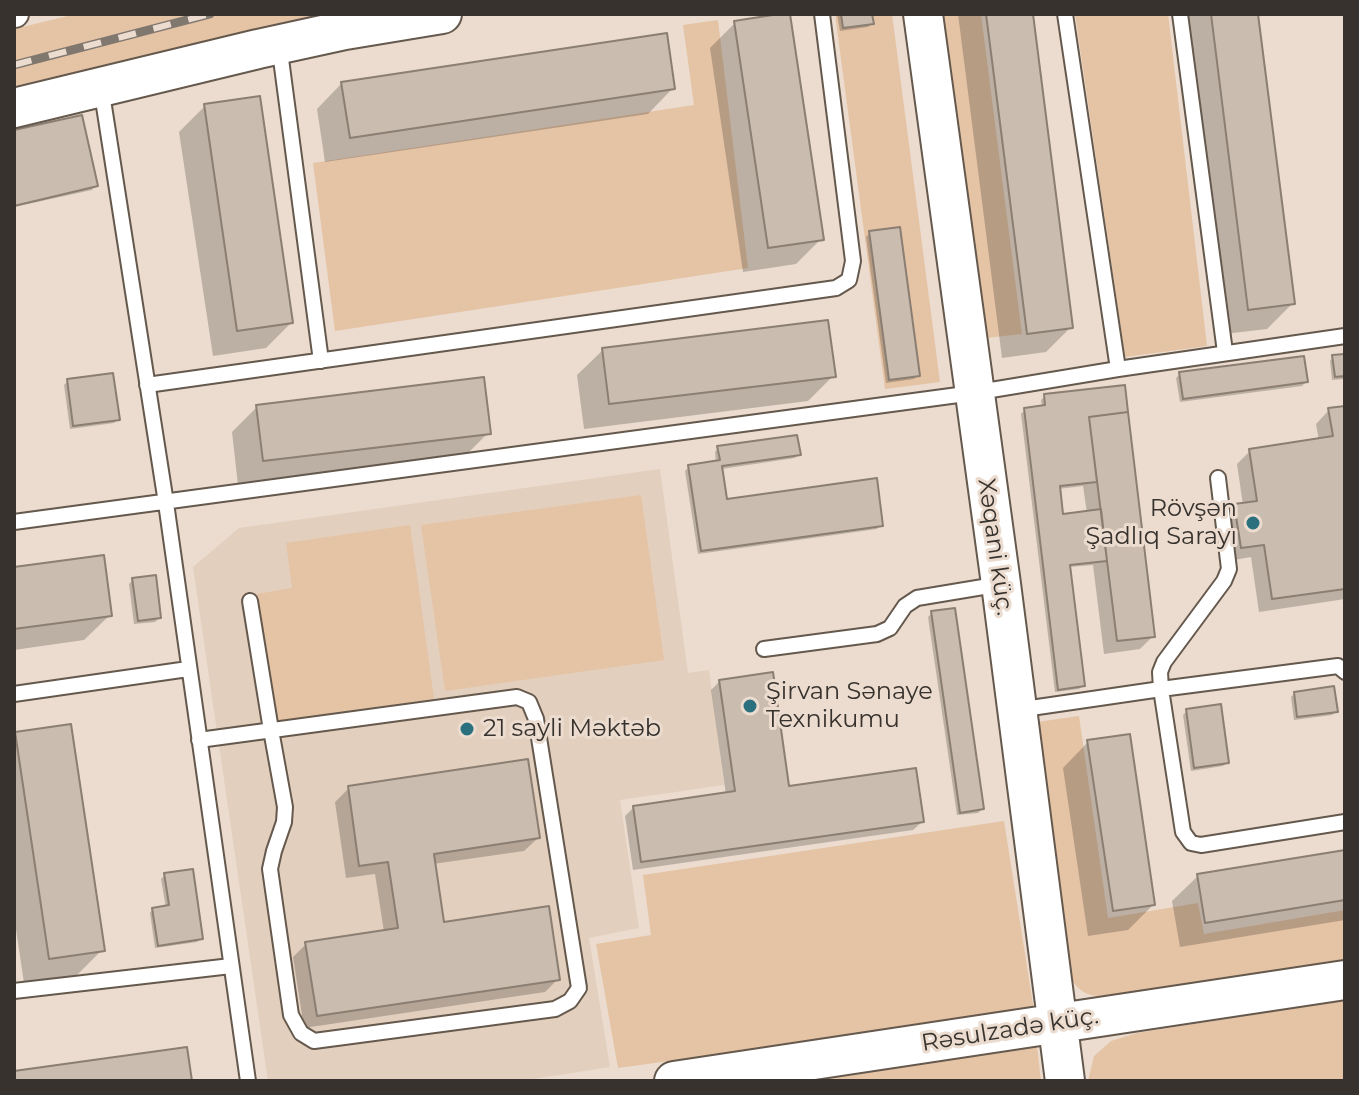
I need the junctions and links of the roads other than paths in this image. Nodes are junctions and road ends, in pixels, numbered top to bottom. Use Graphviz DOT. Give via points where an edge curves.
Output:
graph roads {
  1 [pos="442,14"];
  2 [pos="822,14"];
  3 [pos="923,14"];
  4 [pos="1065,14"];
  5 [pos="1180,14"];
  6 [pos="279,44"];
  7 [pos="101,87"];
  8 [pos="14,108"];
  9 [pos="1345,336"];
  10 [pos="1225,352"];
  11 [pos="321,361"];
  12 [pos="1118,369"];
  13 [pos="147,385"];
  14 [pos="973,393"];
  15 [pos="1218,478"];
  16 [pos="166,503"];
  17 [pos="14,522"];
  18 [pos="1001,584"];
  19 [pos="250,601"];
  20 [pos="764,649"];
  21 [pos="188,669"];
  22 [pos="1345,672"];
  23 [pos="1161,689"];
  24 [pos="14,694"];
  25 [pos="1017,710"];
  26 [pos="271,730"];
  27 [pos="199,740"];
  28 [pos="1345,822"];
  29 [pos="231,966"];
  30 [pos="1345,980"];
  31 [pos="14,991"];
  32 [pos="1057,1023"];
  33 [pos="248,1081"];
  34 [pos="674,1081"];
  35 [pos="1065,1081"];
  1 -- 6 [label="street"];
  2 -- 11 [label="lane" via="853,261 849,280 836,288"];
  3 -- 14 [label="street, Xəqani küç."];
  4 -- 12 [label="lane"];
  5 -- 10 [label="lane"];
  6 -- 7 [label="street"];
  6 -- 11 [label="lane"];
  7 -- 8 [label="street"];
  7 -- 13 [label="lane"];
  9 -- 10 [label="lane"];
  10 -- 12 [label="lane"];
  11 -- 13 [label="lane"];
  12 -- 14 [label="lane"];
  13 -- 16 [label="lane"];
  14 -- 16 [label="lane"];
  14 -- 18 [label="street, Xəqani küç."];
  15 -- 23 [label="lane" via="1229,569 1164,662"];
  16 -- 17 [label="lane"];
  16 -- 21 [label="lane"];
  18 -- 20 [label="lane" via="917,598 890,628 877,634"];
  18 -- 25 [label="street, Xəqani küç."];
  19 -- 26 [label="lane"];
  21 -- 24 [label="lane"];
  21 -- 27 [label="lane"];
  22 -- 23 [label="lane" via="1338,666"];
  23 -- 25 [label="lane"];
  23 -- 28 [label="lane" via="1183,832 1191,843"];
  25 -- 32 [label="street, Xəqani küç."];
  26 -- 26 [label="lane" via="517,697 529,702 579,988 570,1001 555,1009 314,1041 301,1033 291,1015 270,869 285,807"];
  26 -- 27 [label="lane"];
  27 -- 29 [label="lane"];
  29 -- 31 [label="lane"];
  29 -- 33 [label="lane"];
  30 -- 32 [label="street, Rəsulzadə küç."];
  32 -- 34 [label="street, Rəsulzadə küç."];
  32 -- 35 [label="street, Xəqani küç."];
}
